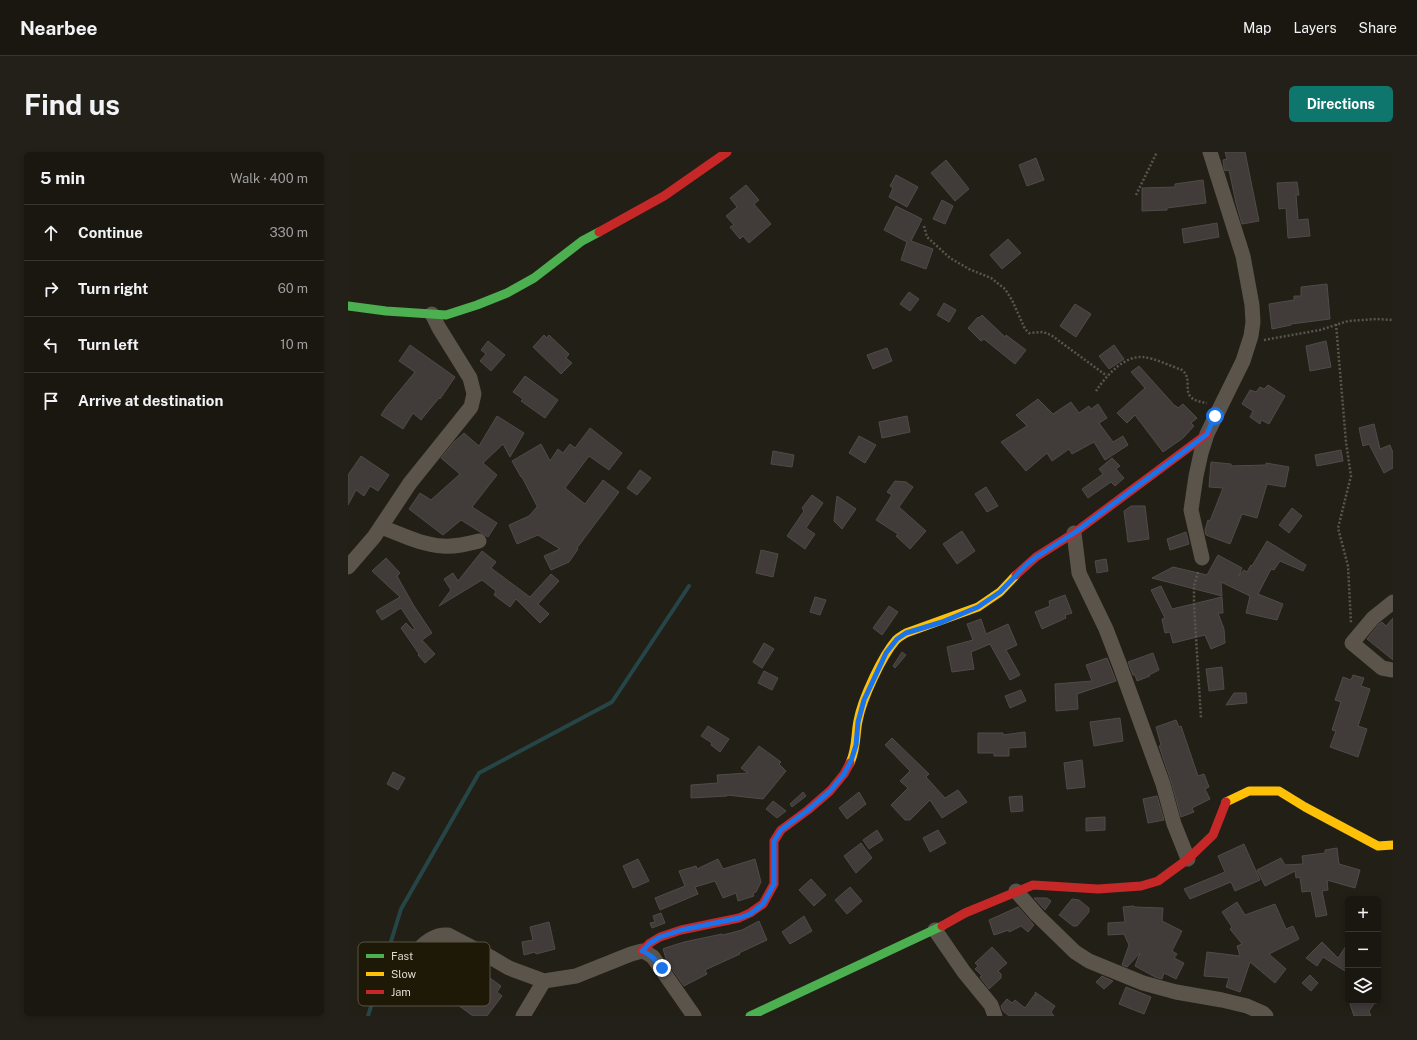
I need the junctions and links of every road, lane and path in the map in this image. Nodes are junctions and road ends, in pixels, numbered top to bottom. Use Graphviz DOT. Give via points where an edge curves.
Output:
graph roads {
  1 [pos="727,152"];
  2 [pos="1157,152"];
  3 [pos="1210,152"];
  4 [pos="1136,195"];
  5 [pos="924,226"];
  6 [pos="348,306"];
  7 [pos="432,314"];
  8 [pos="1393,320"];
  9 [pos="1336,324"];
  10 [pos="1248,344"];
  11 [pos="1107,376"];
  12 [pos="1096,391"];
  13 [pos="1221,403"];
  14 [pos="1207,434"];
  15 [pos="381,527"];
  16 [pos="1074,533"];
  17 [pos="479,541"];
  18 [pos="1202,558"];
  19 [pos="348,567"];
  20 [pos="1393,602"];
  21 [pos="1352,643"];
  22 [pos="1393,670"];
  23 [pos="1201,718"];
  24 [pos="1393,844"];
  25 [pos="1188,859"];
  26 [pos="1016,891"];
  27 [pos="935,930"];
  28 [pos="426,942"];
  29 [pos="461,942"];
  30 [pos="642,951"];
  31 [pos="490,957"];
  32 [pos="544,981"];
  33 [pos="776,1011"];
  34 [pos="523,1016"];
  35 [pos="694,1016"];
  36 [pos="750,1016"];
  37 [pos="995,1016"];
  38 [pos="1266,1016"];
  1 -- 7 [label="street" via="664,196 582,242 522,285 446,315"];
  2 -- 4 [label="path"];
  3 -- 10 [label="street" via="1243,256 1253,322"];
  5 -- 11 [label="path" via="928,237 950,258 991,278 1005,288 1029,333 1043,332 1051,335"];
  6 -- 7 [label="street"];
  7 -- 15 [label="street" via="470,378 474,394 471,407 410,483"];
  8 -- 9 [label="path" via="1348,320"];
  9 -- 10 [label="path"];
  9 -- 21 [label="path" via="1351,476 1338,528 1348,566"];
  10 -- 13 [label="street" via="1243,361"];
  11 -- 12 [label="path"];
  11 -- 13 [label="path" via="1132,358 1143,357 1185,373 1188,392 1197,402"];
  13 -- 14 [label="street"];
  14 -- 16 [label="street"];
  14 -- 18 [label="street" via="1196,476 1191,510"];
  15 -- 17 [label="street" via="430,545 452,546"];
  15 -- 19 [label="street"];
  16 -- 25 [label="street" via="1079,573 1119,663"];
  16 -- 30 [label="street" via="1036,557 1000,592 978,607 906,633 897,639 886,653 864,700 858,722 856,745 844,774 830,791 781,830 774,841 774,884 763,904 750,914 739,918 660,937"];
  18 -- 23 [label="path" via="1194,586"];
  20 -- 21 [label="street" via="1373,618"];
  21 -- 22 [label="street" via="1382,668"];
  24 -- 25 [label="street" via="1378,846 1279,791 1249,791 1226,801 1213,835"];
  25 -- 26 [label="street" via="1158,881 1140,886 1098,889 1033,885"];
  26 -- 27 [label="street" via="965,913"];
  26 -- 38 [label="street" via="1075,952 1089,961 1142,983 1247,1006"];
  27 -- 33 [label="street"];
  27 -- 37 [label="street" via="991,1005"];
  28 -- 29 [label="street" via="440,935 448,935"];
  30 -- 32 [label="street" via="576,976"];
  30 -- 35 [label="street" via="653,957"];
  31 -- 32 [label="street" via="509,968"];
  32 -- 34 [label="street"];
  33 -- 36 [label="street"];
}
